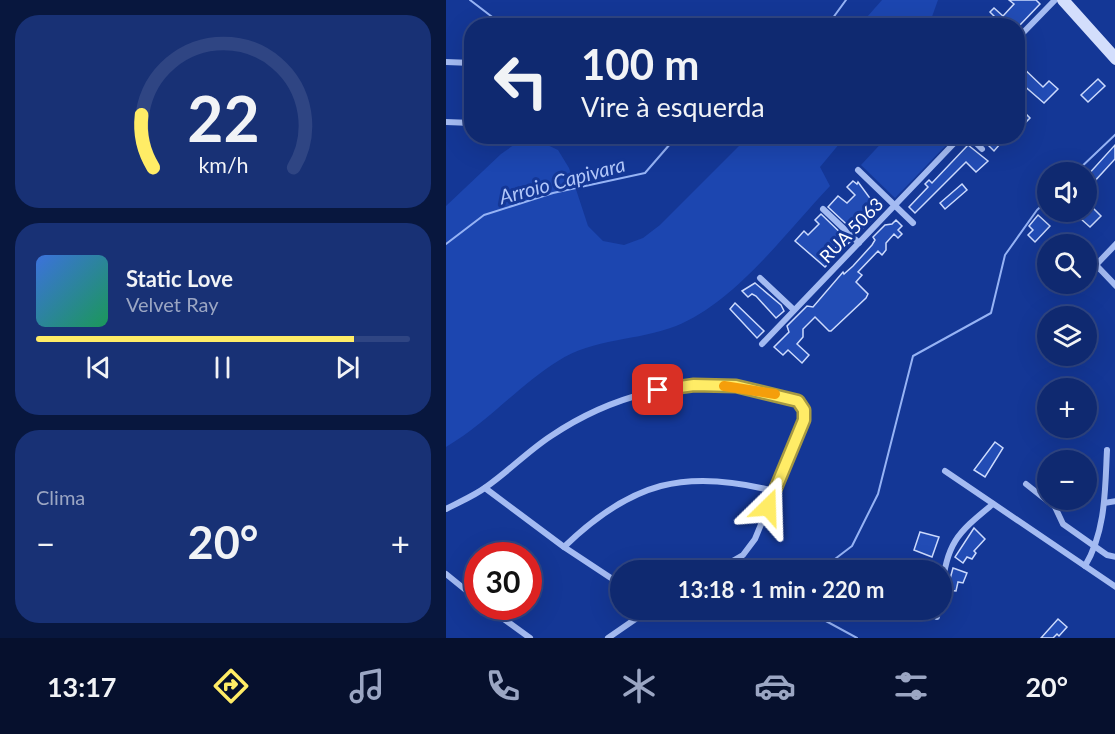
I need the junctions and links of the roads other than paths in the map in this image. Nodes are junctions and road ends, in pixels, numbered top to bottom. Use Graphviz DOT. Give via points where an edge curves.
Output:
graph roads {
  1 [pos="1055,0"];
  2 [pos="1063,0"];
  3 [pos="1025,31"];
  4 [pos="1115,59"];
  5 [pos="446,62"];
  6 [pos="464,63"];
  7 [pos="446,122"];
  8 [pos="464,123"];
  9 [pos="953,144"];
  10 [pos="977,144"];
  11 [pos="982,149"];
  12 [pos="858,170"];
  13 [pos="895,206"];
  14 [pos="823,208"];
  15 [pos="913,223"];
  16 [pos="859,243"];
  17 [pos="1115,244"];
  18 [pos="760,278"];
  19 [pos="1115,286"];
  20 [pos="794,310"];
  21 [pos="762,344"];
  22 [pos="1107,450"];
  23 [pos="945,471"];
  24 [pos="1025,484"];
  25 [pos="485,488"];
  26 [pos="774,491"];
  27 [pos="1115,501"];
  28 [pos="1104,503"];
  29 [pos="993,504"];
  30 [pos="446,509"];
  31 [pos="564,547"];
  32 [pos="1096,548"];
  33 [pos="1115,557"];
  34 [pos="735,560"];
  35 [pos="947,560"];
  36 [pos="1085,566"];
  37 [pos="446,574"];
  38 [pos="610,577"];
  39 [pos="1115,587"];
  40 [pos="464,589"];
  41 [pos="505,620"];
  42 [pos="634,620"];
  43 [pos="530,638"];
  44 [pos="608,638"];
  1 -- 3 [label="street"];
  2 -- 4 [label="main road"];
  5 -- 6 [label="street"];
  7 -- 8 [label="street"];
  9 -- 13 [label="street, RUA 5063"];
  10 -- 11 [label="street"];
  12 -- 13 [label="street"];
  13 -- 15 [label="street"];
  13 -- 16 [label="street, RUA 5063"];
  14 -- 16 [label="street"];
  16 -- 20 [label="street, RUA 5063"];
  17 -- 19 [label="street" via="1096,265"];
  18 -- 20 [label="street"];
  20 -- 21 [label="street, RUA 5063"];
  22 -- 28 [label="street"];
  23 -- 29 [label="street"];
  24 -- 32 [label="street" via="1055,507 1063,524"];
  25 -- 26 [label="street" via="550,436 594,411 640,393 694,385 736,386 789,396 802,405 804,420"];
  25 -- 30 [label="street"];
  25 -- 31 [label="street"];
  26 -- 31 [label="street" via="723,480 671,483 623,500"];
  26 -- 34 [label="street" via="750,548"];
  27 -- 28 [label="street"];
  28 -- 32 [label="street"];
  29 -- 35 [label="street" via="959,534"];
  29 -- 36 [label="street"];
  31 -- 38 [label="street"];
  32 -- 33 [label="street"];
  32 -- 36 [label="street"];
  36 -- 39 [label="street"];
  37 -- 40 [label="street"];
  41 -- 43 [label="street"];
  42 -- 44 [label="street"];
}
